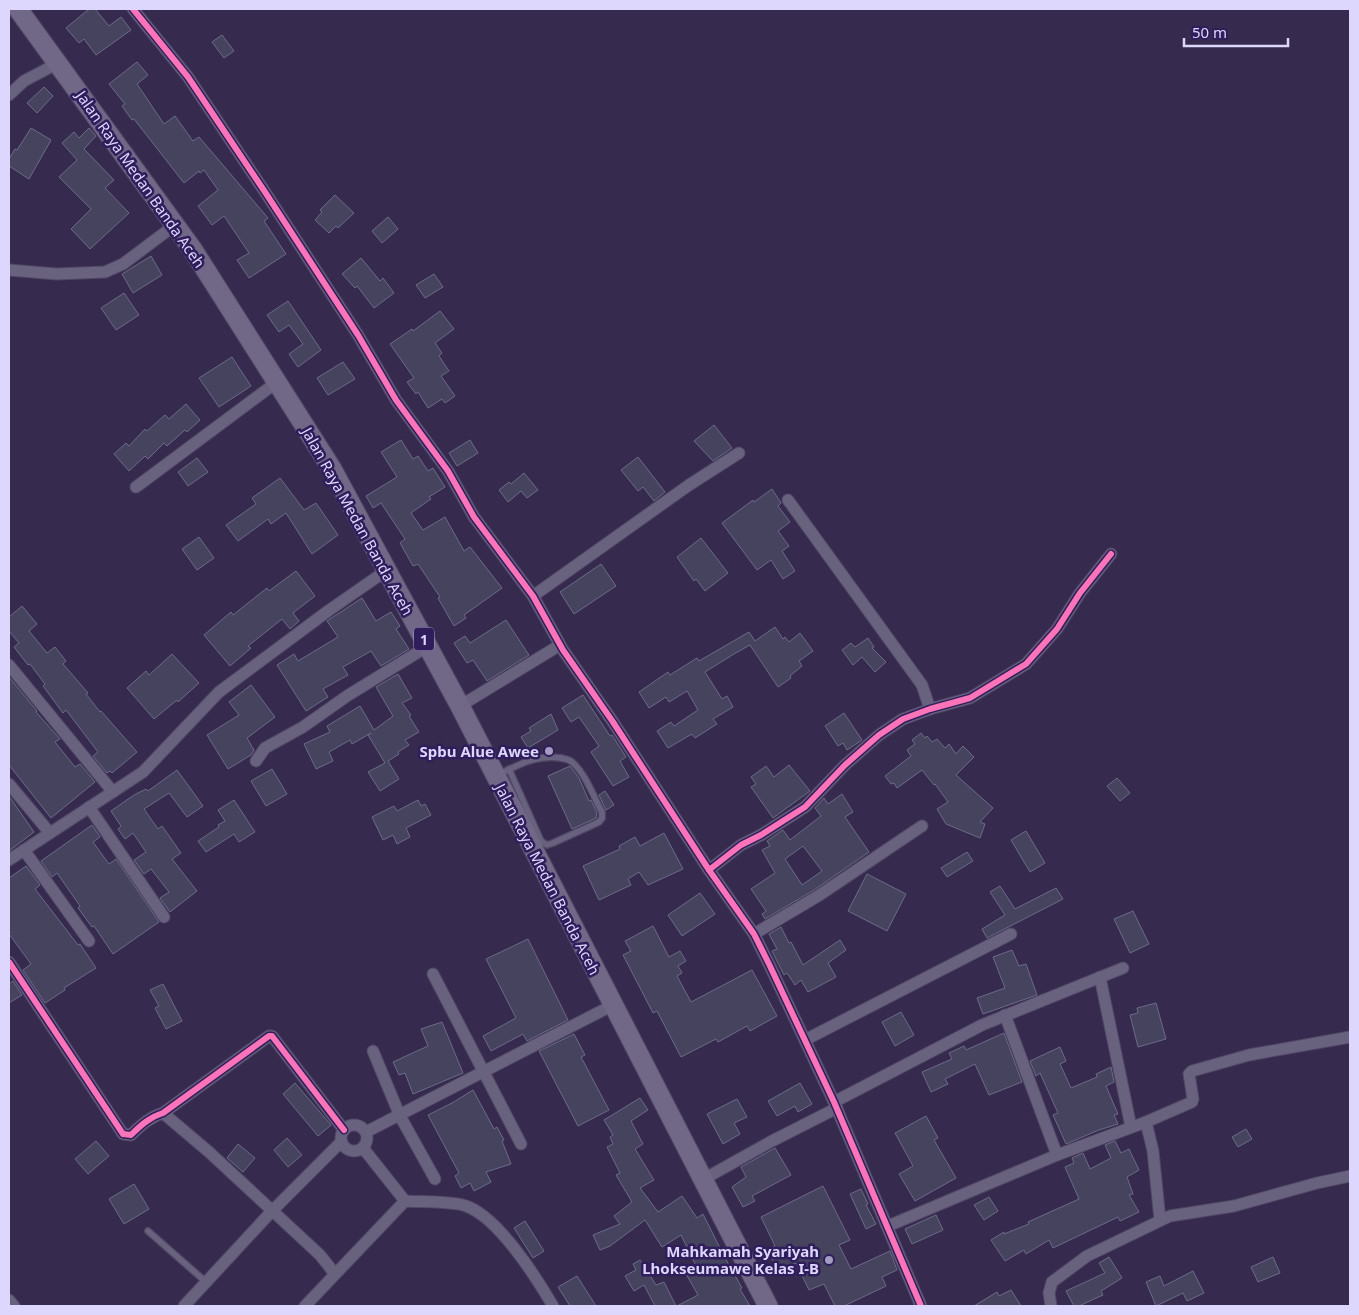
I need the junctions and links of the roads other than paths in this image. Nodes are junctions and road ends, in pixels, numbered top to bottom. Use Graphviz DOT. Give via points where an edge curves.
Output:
graph roads {
  1 [pos="18,9"];
  2 [pos="133,9"];
  3 [pos="58,63"];
  4 [pos="9,95"];
  5 [pos="174,225"];
  6 [pos="9,270"];
  7 [pos="277,382"];
  8 [pos="739,453"];
  9 [pos="136,488"];
  10 [pos="788,500"];
  11 [pos="1111,554"];
  12 [pos="387,570"];
  13 [pos="533,596"];
  14 [pos="560,645"];
  15 [pos="428,646"];
  16 [pos="9,665"];
  17 [pos="460,706"];
  18 [pos="930,709"];
  19 [pos="256,761"];
  20 [pos="502,772"];
  21 [pos="9,784"];
  22 [pos="113,792"];
  23 [pos="89,807"];
  24 [pos="922,826"];
  25 [pos="50,833"];
  26 [pos="24,850"];
  27 [pos="9,860"];
  28 [pos="709,870"];
  29 [pos="164,917"];
  30 [pos="754,934"];
  31 [pos="1011,934"];
  32 [pos="89,941"];
  33 [pos="9,962"];
  34 [pos="1123,968"];
  35 [pos="433,974"];
  36 [pos="1100,977"];
  37 [pos="613,1005"];
  38 [pos="1005,1016"];
  39 [pos="1350,1037"];
  40 [pos="805,1040"];
  41 [pos="373,1051"];
  42 [pos="484,1073"];
  43 [pos="836,1105"];
  44 [pos="163,1113"];
  45 [pos="400,1116"];
  46 [pos="1146,1122"];
  47 [pos="1131,1128"];
  48 [pos="344,1130"];
  49 [pos="366,1132"];
  50 [pos="341,1142"];
  51 [pos="521,1144"];
  52 [pos="363,1148"];
  53 [pos="1057,1155"];
  54 [pos="1350,1176"];
  55 [pos="435,1179"];
  56 [pos="702,1180"];
  57 [pos="405,1201"];
  58 [pos="272,1211"];
  59 [pos="1160,1220"];
  60 [pos="888,1226"];
  61 [pos="148,1231"];
  62 [pos="335,1274"];
  63 [pos="207,1282"];
  64 [pos="9,1300"];
  65 [pos="14,1306"];
  66 [pos="184,1306"];
  67 [pos="305,1306"];
  68 [pos="553,1306"];
  69 [pos="768,1306"];
  70 [pos="920,1306"];
  71 [pos="1051,1306"];
  1 -- 3 [label="highway, Jalan Raya Medan Banda Aceh / 1"];
  2 -- 13 [label="street" via="193,85 358,336 396,400 448,471 474,517"];
  3 -- 4 [label="street" via="24,81"];
  3 -- 5 [label="highway, Jalan Raya Medan Banda Aceh / 1"];
  5 -- 6 [label="street" via="123,264 105,272 57,274"];
  5 -- 7 [label="highway, Jalan Raya Medan Banda Aceh / 1"];
  7 -- 9 [label="street"];
  7 -- 12 [label="highway, Jalan Raya Medan Banda Aceh / 1" via="332,469"];
  8 -- 13 [label="street"];
  10 -- 18 [label="street" via="922,685"];
  11 -- 18 [label="street" via="1057,629 1026,664 970,698"];
  12 -- 15 [label="highway, Jalan Raya Medan Banda Aceh / 1"];
  12 -- 22 [label="street" via="219,692 143,772"];
  13 -- 14 [label="street"];
  14 -- 17 [label="street"];
  14 -- 28 [label="street"];
  15 -- 17 [label="highway, Jalan Raya Medan Banda Aceh / 1"];
  15 -- 19 [label="street" via="265,748"];
  16 -- 22 [label="street"];
  17 -- 20 [label="highway, Jalan Raya Medan Banda Aceh / 1"];
  18 -- 28 [label="street" via="903,719 879,735 804,807 742,845"];
  20 -- 20 [label="lane" via="542,757 570,760 580,771 602,812 602,818 547,845 541,841"];
  20 -- 37 [label="highway, Jalan Raya Medan Banda Aceh / 1"];
  21 -- 25 [label="street"];
  22 -- 23 [label="street"];
  23 -- 25 [label="street"];
  23 -- 29 [label="street"];
  24 -- 30 [label="street" via="818,896"];
  25 -- 26 [label="street"];
  26 -- 27 [label="street"];
  26 -- 32 [label="street"];
  28 -- 30 [label="street"];
  30 -- 40 [label="street"];
  31 -- 40 [label="street"];
  33 -- 44 [label="street" via="123,1134 131,1135 146,1121"];
  34 -- 36 [label="street"];
  35 -- 42 [label="street"];
  36 -- 38 [label="street"];
  36 -- 47 [label="street"];
  37 -- 42 [label="street"];
  37 -- 56 [label="highway, Jalan Raya Medan Banda Aceh / 1"];
  38 -- 43 [label="street" via="982,1025"];
  38 -- 53 [label="street"];
  39 -- 46 [label="street" via="1249,1055 1192,1071 1189,1074 1192,1102"];
  40 -- 43 [label="street"];
  41 -- 45 [label="street"];
  42 -- 45 [label="street"];
  42 -- 51 [label="street"];
  43 -- 56 [label="street"];
  43 -- 60 [label="street"];
  44 -- 48 [label="street" via="272,1036"];
  44 -- 58 [label="street"];
  45 -- 49 [label="street"];
  45 -- 55 [label="street"];
  46 -- 47 [label="street"];
  46 -- 59 [label="street"];
  47 -- 53 [label="street"];
  48 -- 49 [label="street" via="355,1125"];
  48 -- 50 [label="street"];
  49 -- 52 [label="street" via="367,1141"];
  50 -- 52 [label="street" via="350,1151"];
  50 -- 58 [label="street"];
  52 -- 57 [label="street"];
  53 -- 60 [label="street"];
  54 -- 59 [label="street" via="1234,1206"];
  56 -- 69 [label="highway, Jalan Raya Medan Banda Aceh / 1"];
  57 -- 62 [label="street"];
  57 -- 68 [label="street" via="467,1206 491,1222"];
  58 -- 62 [label="street" via="320,1255"];
  58 -- 63 [label="street"];
  59 -- 71 [label="street" via="1087,1256 1052,1282 1049,1293"];
  60 -- 70 [label="street"];
  61 -- 63 [label="lane"];
  62 -- 67 [label="street"];
  63 -- 66 [label="street"];
  64 -- 65 [label="street"];
}
